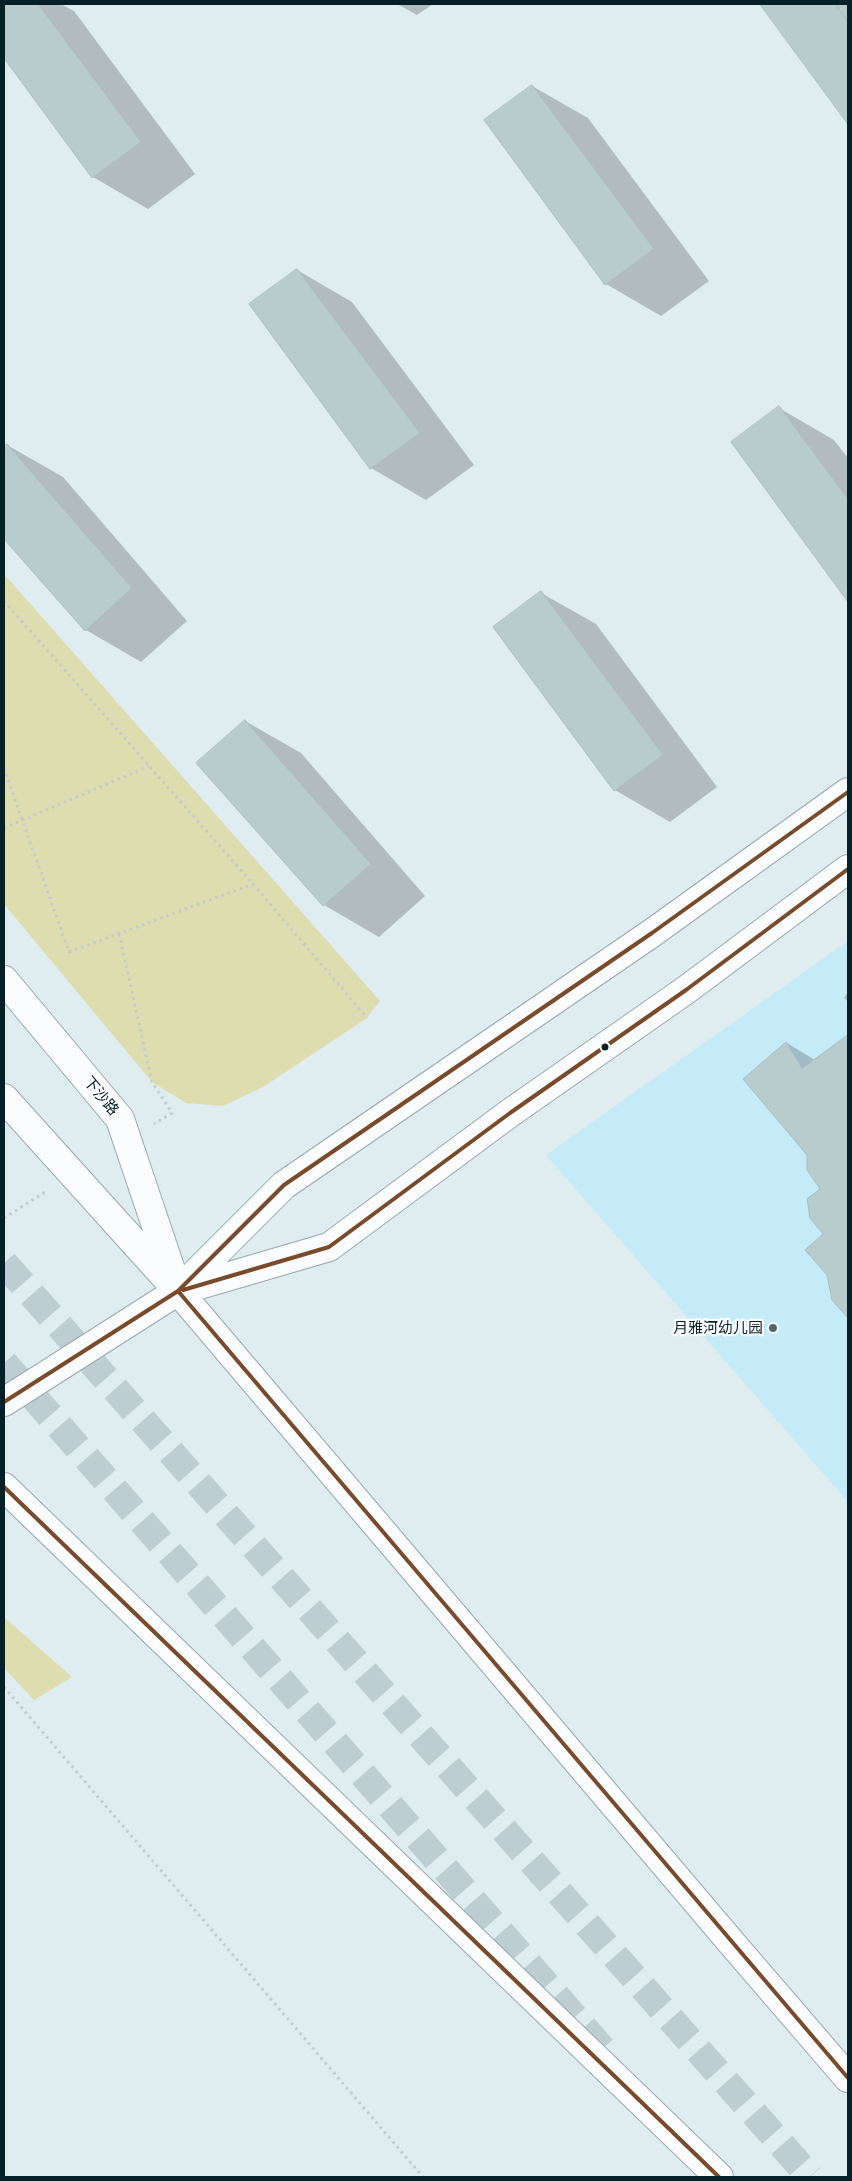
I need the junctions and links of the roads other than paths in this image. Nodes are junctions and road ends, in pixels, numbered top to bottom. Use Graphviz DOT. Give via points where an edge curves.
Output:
graph roads {
  1 [pos="848,792"];
  2 [pos="848,869"];
  3 [pos="4,980"];
  4 [pos="4,1098"];
  5 [pos="178,1291"];
  6 [pos="4,1402"];
  7 [pos="4,1487"];
  8 [pos="848,2078"];
  9 [pos="719,2177"];
  1 -- 5 [label="main road" via="652,933 284,1185"];
  2 -- 5 [label="main road" via="686,990 510,1113 329,1246"];
  3 -- 5 [label="main road, 下沙路" via="120,1119"];
  4 -- 5 [label="main road, 下沙路"];
  5 -- 6 [label="main road"];
  5 -- 8 [label="main road, 下沙路"];
  7 -- 9 [label="main road"];
}
